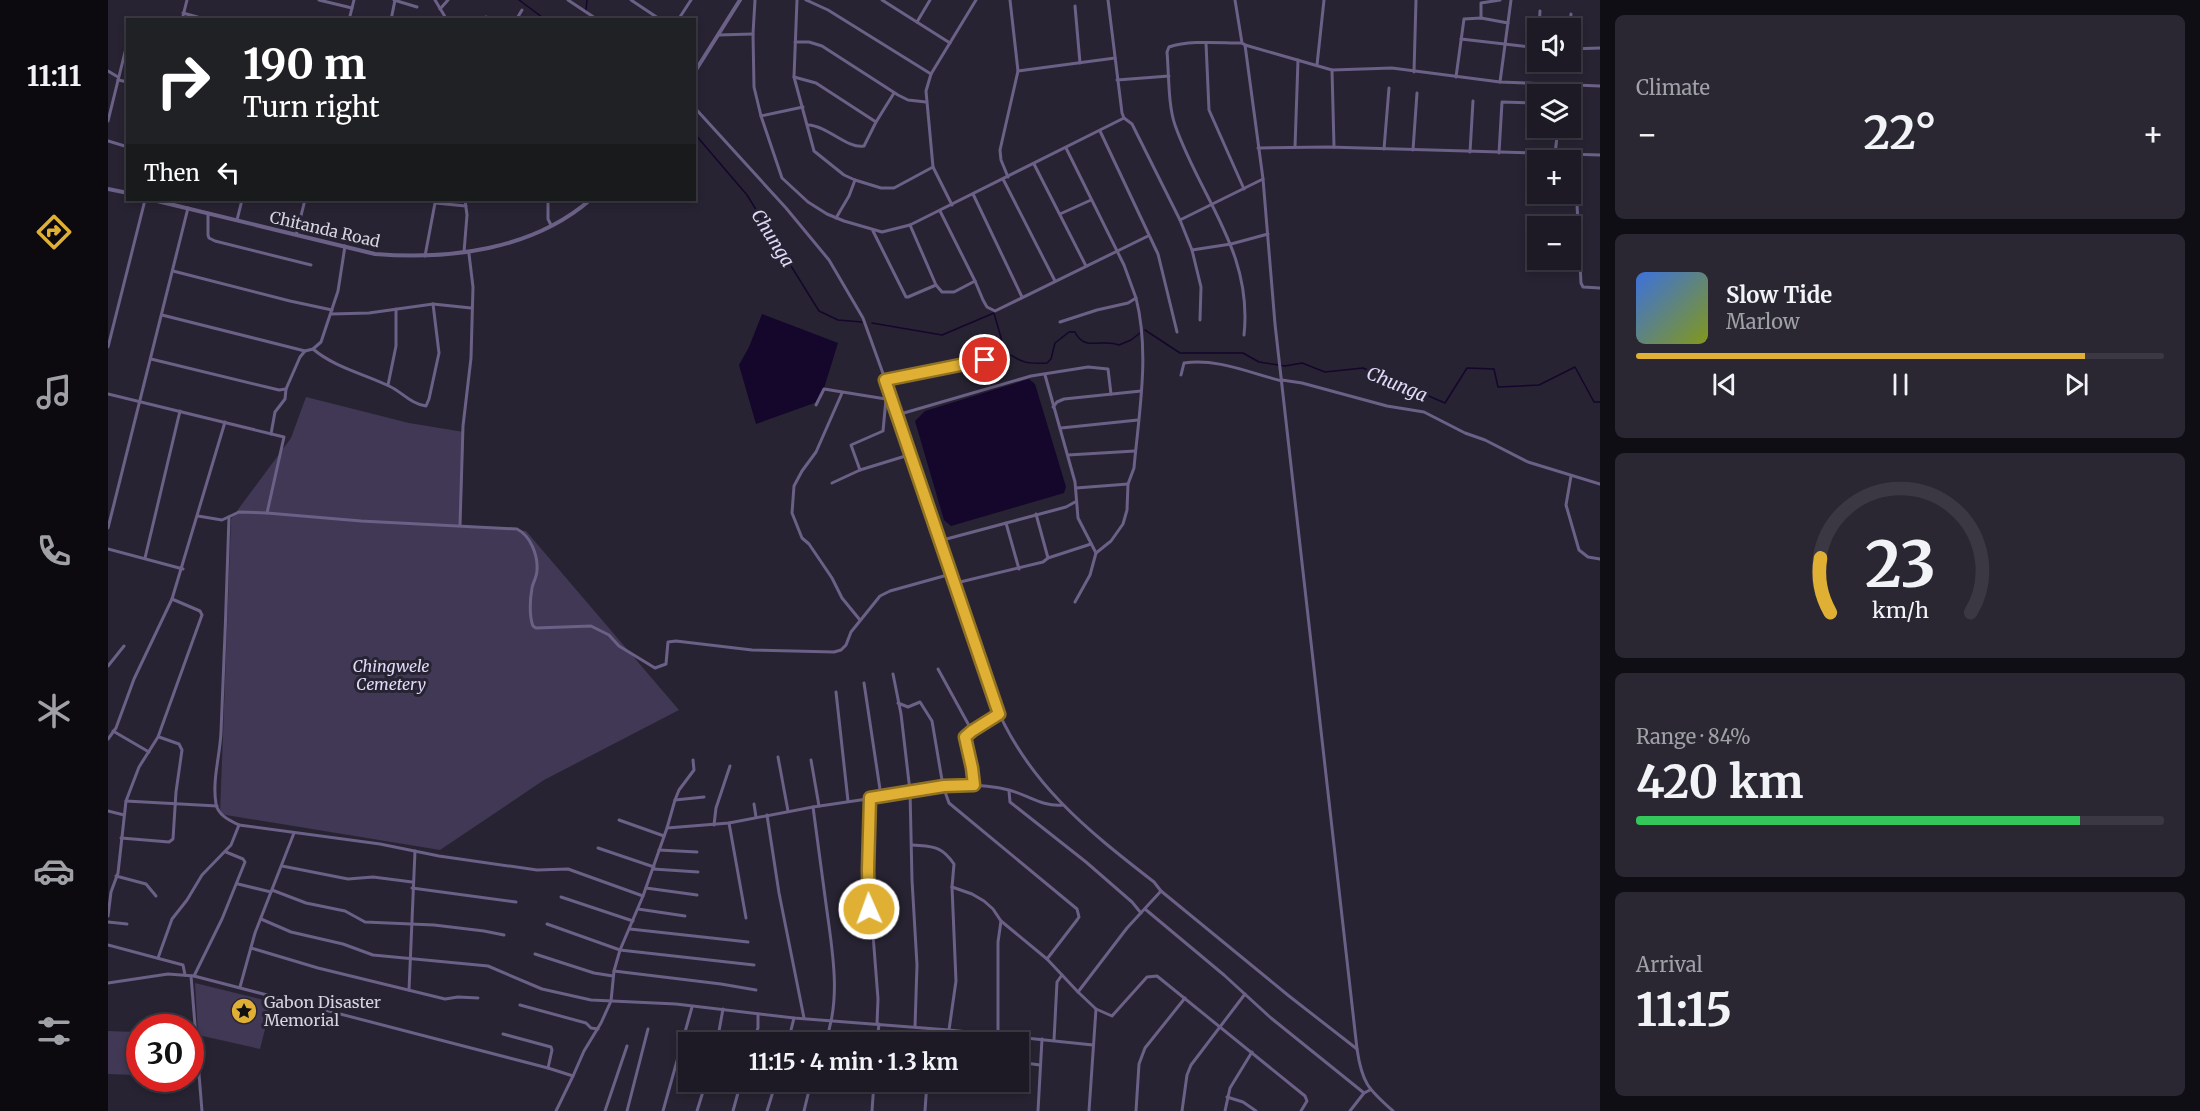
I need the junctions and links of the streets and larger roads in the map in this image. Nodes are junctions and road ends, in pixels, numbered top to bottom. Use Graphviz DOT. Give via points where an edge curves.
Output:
graph roads {
  1 [pos="187,0"];
  2 [pos="319,0"];
  3 [pos="354,0"];
  4 [pos="394,0"];
  5 [pos="435,0"];
  6 [pos="448,0"];
  7 [pos="568,0"];
  8 [pos="631,0"];
  9 [pos="691,0"];
  10 [pos="740,0"];
  11 [pos="755,0"];
  12 [pos="797,0"];
  13 [pos="806,0"];
  14 [pos="882,0"];
  15 [pos="930,0"];
  16 [pos="976,0"];
  17 [pos="1010,0"];
  18 [pos="1108,0"];
  19 [pos="1235,0"];
  20 [pos="1324,0"];
  21 [pos="1416,0"];
  22 [pos="1500,0"];
  23 [pos="1510,0"];
  24 [pos="1076,6"];
  25 [pos="417,7"];
  26 [pos="352,8"];
  27 [pos="440,9"];
  28 [pos="522,10"];
  29 [pos="1540,11"];
  30 [pos="183,14"];
  31 [pos="1571,14"];
  32 [pos="182,18"];
  33 [pos="200,18"];
  34 [pos="350,18"];
  35 [pos="391,18"];
  36 [pos="446,18"];
  37 [pos="517,18"];
  38 [pos="595,18"];
  39 [pos="658,18"];
  40 [pos="679,18"];
  41 [pos="1481,18"];
  42 [pos="1540,18"];
  43 [pos="1571,18"];
  44 [pos="917,22"];
  45 [pos="1508,23"];
  46 [pos="753,34"];
  47 [pos="718,35"];
  48 [pos="1461,39"];
  49 [pos="795,42"];
  50 [pos="950,43"];
  51 [pos="1206,43"];
  52 [pos="1243,44"];
  53 [pos="1504,45"];
  54 [pos="1527,46"];
  55 [pos="1600,48"];
  56 [pos="1581,49"];
  57 [pos="126,53"];
  58 [pos="1114,58"];
  59 [pos="1298,60"];
  60 [pos="1080,63"];
  61 [pos="1317,65"];
  62 [pos="696,70"];
  63 [pos="1332,70"];
  64 [pos="108,71"];
  65 [pos="1018,71"];
  66 [pos="1414,72"];
  67 [pos="931,74"];
  68 [pos="794,76"];
  69 [pos="1169,76"];
  70 [pos="1456,77"];
  71 [pos="118,78"];
  72 [pos="1117,80"];
  73 [pos="126,81"];
  74 [pos="1500,82"];
  75 [pos="1600,86"];
  76 [pos="1389,88"];
  77 [pos="894,93"];
  78 [pos="1417,93"];
  79 [pos="1473,101"];
  80 [pos="926,102"];
  81 [pos="1527,103"];
  82 [pos="802,107"];
  83 [pos="696,109"];
  84 [pos="109,112"];
  85 [pos="761,116"];
  86 [pos="1124,118"];
  87 [pos="108,122"];
  88 [pos="876,122"];
  89 [pos="808,125"];
  90 [pos="1100,130"];
  91 [pos="108,141"];
  92 [pos="126,146"];
  93 [pos="1295,147"];
  94 [pos="1334,147"];
  95 [pos="1066,148"];
  96 [pos="1258,148"];
  97 [pos="1384,149"];
  98 [pos="1413,150"];
  99 [pos="1470,152"];
  100 [pos="1499,153"];
  101 [pos="1527,154"];
  102 [pos="1581,154"];
  103 [pos="1600,155"];
  104 [pos="1034,164"];
  105 [pos="933,166"];
  106 [pos="1008,177"];
  107 [pos="1003,179"];
  108 [pos="1263,179"];
  109 [pos="855,180"];
  110 [pos="108,189"];
  111 [pos="1244,189"];
  112 [pos="126,193"];
  113 [pos="973,194"];
  114 [pos="1091,200"];
  115 [pos="145,201"];
  116 [pos="157,201"];
  117 [pos="242,201"];
  118 [pos="304,201"];
  119 [pos="465,201"];
  120 [pos="548,201"];
  121 [pos="588,201"];
  122 [pos="1577,204"];
  123 [pos="951,205"];
  124 [pos="1213,205"];
  125 [pos="466,206"];
  126 [pos="188,208"];
  127 [pos="940,211"];
  128 [pos="208,213"];
  129 [pos="1060,214"];
  130 [pos="836,218"];
  131 [pos="237,220"];
  132 [pos="1180,220"];
  133 [pos="551,225"];
  134 [pos="910,225"];
  135 [pos="873,230"];
  136 [pos="1268,234"];
  137 [pos="296,235"];
  138 [pos="1148,236"];
  139 [pos="1231,244"];
  140 [pos="345,246"];
  141 [pos="1192,250"];
  142 [pos="464,252"];
  143 [pos="1117,252"];
  144 [pos="469,254"];
  145 [pos="424,257"];
  146 [pos="310,266"];
  147 [pos="1087,266"];
  148 [pos="173,271"];
  149 [pos="975,281"];
  150 [pos="1055,281"];
  151 [pos="936,285"];
  152 [pos="1600,288"];
  153 [pos="1023,297"];
  154 [pos="1136,298"];
  155 [pos="433,304"];
  156 [pos="471,308"];
  157 [pos="396,309"];
  158 [pos="331,312"];
  159 [pos="161,315"];
  160 [pos="1200,320"];
  161 [pos="1060,322"];
  162 [pos="1177,332"];
  163 [pos="1244,335"];
  164 [pos="108,347"];
  165 [pos="313,349"];
  166 [pos="1000,350"];
  167 [pos="305,351"];
  168 [pos="151,359"];
  169 [pos="1045,375"];
  170 [pos="1181,375"];
  171 [pos="885,380"];
  172 [pos="1282,380"];
  173 [pos="388,385"];
  174 [pos="286,389"];
  175 [pos="1141,391"];
  176 [pos="108,393"];
  177 [pos="842,393"];
  178 [pos="1111,394"];
  179 [pos="886,399"];
  180 [pos="892,400"];
  181 [pos="140,402"];
  182 [pos="816,405"];
  183 [pos="1053,406"];
  184 [pos="180,411"];
  185 [pos="897,415"];
  186 [pos="1138,420"];
  187 [pos="225,423"];
  188 [pos="1061,428"];
  189 [pos="271,434"];
  190 [pos="1135,452"];
  191 [pos="912,454"];
  192 [pos="1068,455"];
  193 [pos="860,470"];
  194 [pos="1570,476"];
  195 [pos="832,483"];
  196 [pos="1128,484"];
  197 [pos="1600,484"];
  198 [pos="1076,488"];
  199 [pos="1075,502"];
  200 [pos="267,513"];
  201 [pos="1036,514"];
  202 [pos="198,516"];
  203 [pos="229,517"];
  204 [pos="1006,523"];
  205 [pos="460,525"];
  206 [pos="108,528"];
  207 [pos="939,541"];
  208 [pos="1091,544"];
  209 [pos="108,549"];
  210 [pos="1096,553"];
  211 [pos="145,558"];
  212 [pos="1048,558"];
  213 [pos="1600,559"];
  214 [pos="183,568"];
  215 [pos="1019,569"];
  216 [pos="952,573"];
  217 [pos="956,583"];
  218 [pos="172,599"];
  219 [pos="1075,602"];
  220 [pos="860,620"];
  221 [pos="124,646"];
  222 [pos="108,666"];
  223 [pos="938,669"];
  224 [pos="893,674"];
  225 [pos="864,683"];
  226 [pos="836,692"];
  227 [pos="898,703"];
  228 [pos="999,714"];
  229 [pos="113,731"];
  230 [pos="972,731"];
  231 [pos="158,737"];
  232 [pos="108,739"];
  233 [pos="149,752"];
  234 [pos="778,757"];
  235 [pos="693,760"];
  236 [pos="811,760"];
  237 [pos="730,765"];
  238 [pos="974,785"];
  239 [pos="944,786"];
  240 [pos="1009,790"];
  241 [pos="910,791"];
  242 [pos="881,796"];
  243 [pos="704,797"];
  244 [pos="870,798"];
  245 [pos="675,800"];
  246 [pos="126,801"];
  247 [pos="848,801"];
  248 [pos="175,804"];
  249 [pos="754,804"];
  250 [pos="1063,805"];
  251 [pos="217,806"];
  252 [pos="819,806"];
  253 [pos="813,807"];
  254 [pos="108,811"];
  255 [pos="788,811"];
  256 [pos="124,815"];
  257 [pos="766,815"];
  258 [pos="756,817"];
  259 [pos="619,820"];
  260 [pos="729,823"];
  261 [pos="238,825"];
  262 [pos="714,825"];
  263 [pos="668,828"];
  264 [pos="294,833"];
  265 [pos="664,836"];
  266 [pos="121,838"];
  267 [pos="912,845"];
  268 [pos="598,848"];
  269 [pos="659,850"];
  270 [pos="415,851"];
  271 [pos="226,852"];
  272 [pos="697,852"];
  273 [pos="282,866"];
  274 [pos="654,868"];
  275 [pos="698,872"];
  276 [pos="116,876"];
  277 [pos="412,882"];
  278 [pos="238,884"];
  279 [pos="952,887"];
  280 [pos="412,888"];
  281 [pos="646,888"];
  282 [pos="272,891"];
  283 [pos="1161,891"];
  284 [pos="697,895"];
  285 [pos="156,896"];
  286 [pos="643,896"];
  287 [pos="561,897"];
  288 [pos="516,902"];
  289 [pos="638,909"];
  290 [pos="1145,909"];
  291 [pos="1141,913"];
  292 [pos="108,916"];
  293 [pos="685,916"];
  294 [pos="746,918"];
  295 [pos="261,919"];
  296 [pos="633,921"];
  297 [pos="1001,921"];
  298 [pos="108,922"];
  299 [pos="411,923"];
  300 [pos="127,924"];
  301 [pos="547,924"];
  302 [pos="630,929"];
  303 [pos="504,935"];
  304 [pos="748,942"];
  305 [pos="108,945"];
  306 [pos="251,948"];
  307 [pos="620,950"];
  308 [pos="535,954"];
  309 [pos="409,957"];
  310 [pos="158,958"];
  311 [pos="1047,959"];
  312 [pos="754,965"];
  313 [pos="614,974"];
  314 [pos="185,975"];
  315 [pos="1062,975"];
  316 [pos="193,976"];
  317 [pos="108,983"];
  318 [pos="240,987"];
  319 [pos="409,990"];
  320 [pos="756,990"];
  321 [pos="1078,992"];
  322 [pos="1245,994"];
  323 [pos="478,998"];
  324 [pos="1185,998"];
  325 [pos="611,1001"];
  326 [pos="520,1005"];
  327 [pos="692,1006"];
  328 [pos="723,1009"];
  329 [pos="1096,1009"];
  330 [pos="758,1014"];
  331 [pos="794,1018"];
  332 [pos="804,1018"];
  333 [pos="832,1021"];
  334 [pos="878,1024"];
  335 [pos="1220,1026"];
  336 [pos="915,1027"];
  337 [pos="598,1029"];
  338 [pos="648,1029"];
  339 [pos="949,1030"];
  340 [pos="719,1032"];
  341 [pos="757,1032"];
  342 [pos="790,1032"];
  343 [pos="829,1032"];
  344 [pos="878,1032"];
  345 [pos="974,1032"];
  346 [pos="998,1032"];
  347 [pos="503,1034"];
  348 [pos="1029,1038"];
  349 [pos="1042,1039"];
  350 [pos="1054,1040"];
  351 [pos="1094,1045"];
  352 [pos="627,1046"];
  353 [pos="1357,1049"];
  354 [pos="1252,1052"];
  355 [pos="1029,1064"];
  356 [pos="1040,1065"];
  357 [pos="548,1068"];
  358 [pos="573,1076"];
  359 [pos="1370,1090"];
  360 [pos="703,1092"];
  361 [pos="738,1092"];
  362 [pos="773,1092"];
  363 [pos="809,1092"];
  364 [pos="873,1092"];
  365 [pos="926,1092"];
  366 [pos="1364,1093"];
  367 [pos="1227,1097"];
  368 [pos="202,1111"];
  369 [pos="556,1111"];
  370 [pos="605,1111"];
  371 [pos="627,1111"];
  372 [pos="663,1111"];
  373 [pos="697,1111"];
  374 [pos="733,1111"];
  375 [pos="767,1111"];
  376 [pos="804,1111"];
  377 [pos="872,1111"];
  378 [pos="925,1111"];
  379 [pos="1038,1111"];
  380 [pos="1089,1111"];
  381 [pos="1136,1111"];
  382 [pos="1182,1111"];
  383 [pos="1225,1111"];
  384 [pos="1256,1111"];
  385 [pos="1301,1111"];
  386 [pos="1350,1111"];
  387 [pos="1394,1111"];
  1 -- 30 [label="street"];
  2 -- 26 [label="street"];
  3 -- 26 [label="street"];
  4 -- 25 [label="street"];
  4 -- 35 [label="street"];
  5 -- 27 [label="street"];
  6 -- 27 [label="street"];
  7 -- 38 [label="street"];
  8 -- 39 [label="street"];
  9 -- 40 [label="street"];
  10 -- 47 [label="street"];
  11 -- 46 [label="street"];
  12 -- 49 [label="street"];
  13 -- 67 [label="street"];
  14 -- 44 [label="street"];
  15 -- 44 [label="street"];
  16 -- 50 [label="street"];
  17 -- 65 [label="street"];
  18 -- 58 [label="street"];
  19 -- 52 [label="street"];
  20 -- 61 [label="street"];
  21 -- 66 [label="street"];
  22 -- 41 [label="street" via="1481,3"];
  23 -- 45 [label="street"];
  24 -- 60 [label="street"];
  26 -- 34 [label="street"];
  27 -- 36 [label="street"];
  28 -- 37 [label="street"];
  29 -- 42 [label="street"];
  30 -- 32 [label="street"];
  30 -- 33 [label="street"];
  31 -- 43 [label="street"];
  41 -- 45 [label="street"];
  41 -- 48 [label="street" via="1464,19"];
  44 -- 50 [label="street"];
  45 -- 53 [label="street"];
  46 -- 47 [label="street"];
  46 -- 85 [label="street" via="754,87"];
  47 -- 62 [label="street"];
  48 -- 53 [label="street"];
  48 -- 70 [label="street"];
  49 -- 68 [label="street"];
  49 -- 77 [label="street" via="822,46"];
  50 -- 67 [label="street"];
  51 -- 52 [label="street"];
  51 -- 69 [label="street" via="1169,47"];
  51 -- 111 [label="street" via="1209,110"];
  52 -- 59 [label="street"];
  52 -- 96 [label="street"];
  53 -- 54 [label="street"];
  53 -- 74 [label="street"];
  55 -- 56 [label="street"];
  57 -- 71 [label="street"];
  58 -- 60 [label="street"];
  58 -- 72 [label="street"];
  59 -- 61 [label="street"];
  59 -- 93 [label="street"];
  60 -- 65 [label="street"];
  61 -- 63 [label="street"];
  63 -- 66 [label="street" via="1392,68"];
  63 -- 94 [label="street"];
  64 -- 71 [label="street"];
  65 -- 106 [label="street" via="1000,150"];
  66 -- 70 [label="street"];
  67 -- 80 [label="street"];
  68 -- 82 [label="street"];
  68 -- 88 [label="street" via="816,83"];
  69 -- 72 [label="street"];
  69 -- 124 [label="street" via="1174,122"];
  70 -- 74 [label="street"];
  71 -- 73 [label="street"];
  71 -- 84 [label="street"];
  72 -- 86 [label="street"];
  74 -- 75 [label="street"];
  76 -- 97 [label="street"];
  77 -- 80 [label="street"];
  77 -- 88 [label="street"];
  78 -- 98 [label="street"];
  79 -- 99 [label="street"];
  80 -- 105 [label="street"];
  81 -- 100 [label="street" via="1502,102"];
  82 -- 85 [label="street"];
  82 -- 89 [label="street"];
  83 -- 171 [label="street" via="834,267 867,326"];
  84 -- 87 [label="street"];
  85 -- 130 [label="street" via="782,178 808,202"];
  86 -- 90 [label="street"];
  86 -- 132 [label="street" via="1132,124"];
  88 -- 89 [label="street" via="866,144 857,147 821,127"];
  89 -- 109 [label="street" via="814,151"];
  90 -- 95 [label="street"];
  90 -- 138 [label="street"];
  91 -- 92 [label="street"];
  93 -- 94 [label="street"];
  93 -- 96 [label="street"];
  94 -- 97 [label="street"];
  95 -- 104 [label="street"];
  95 -- 114 [label="street"];
  96 -- 108 [label="street"];
  97 -- 98 [label="street"];
  98 -- 99 [label="street"];
  99 -- 100 [label="street"];
  100 -- 101 [label="street"];
  102 -- 103 [label="street"];
  104 -- 106 [label="street"];
  104 -- 129 [label="street"];
  105 -- 109 [label="street" via="889,189"];
  105 -- 123 [label="street"];
  106 -- 107 [label="street"];
  107 -- 113 [label="street"];
  107 -- 150 [label="street"];
  108 -- 111 [label="street"];
  108 -- 136 [label="street"];
  109 -- 130 [label="street"];
  110 -- 112 [label="street"];
  111 -- 124 [label="street"];
  113 -- 123 [label="street"];
  113 -- 153 [label="street"];
  114 -- 129 [label="street"];
  114 -- 143 [label="street"];
  115 -- 164 [label="street"];
  116 -- 126 [label="street, Chitanda Road"];
  117 -- 131 [label="street"];
  118 -- 137 [label="street"];
  119 -- 125 [label="street"];
  120 -- 133 [label="street"];
  121 -- 133 [label="street, Chitanda Road"];
  122 -- 152 [label="street" via="1579,276 1583,287"];
  123 -- 127 [label="street"];
  124 -- 132 [label="street"];
  124 -- 139 [label="street"];
  125 -- 142 [label="street"];
  125 -- 145 [label="street" via="435,203"];
  126 -- 128 [label="street, Chitanda Road"];
  126 -- 148 [label="street"];
  127 -- 134 [label="street"];
  127 -- 149 [label="street"];
  128 -- 131 [label="street, Chitanda Road"];
  128 -- 146 [label="street" via="209,238"];
  129 -- 147 [label="street"];
  130 -- 135 [label="street"];
  131 -- 137 [label="street, Chitanda Road"];
  132 -- 141 [label="street"];
  133 -- 142 [label="street, Chitanda Road" via="516,240"];
  134 -- 135 [label="street" via="890,231"];
  134 -- 151 [label="street"];
  135 -- 151 [label="street" via="906,297"];
  136 -- 139 [label="street"];
  136 -- 172 [label="street"];
  137 -- 140 [label="street, Chitanda Road"];
  138 -- 143 [label="street"];
  138 -- 162 [label="street" via="1161,262"];
  139 -- 141 [label="street"];
  139 -- 163 [label="street" via="1241,270 1246,310"];
  140 -- 145 [label="street, Chitanda Road" via="375,254"];
  140 -- 158 [label="street"];
  141 -- 160 [label="street" via="1201,287"];
  142 -- 145 [label="street, Chitanda Road"];
  143 -- 147 [label="street"];
  143 -- 154 [label="street"];
  144 -- 156 [label="street"];
  147 -- 150 [label="street"];
  148 -- 158 [label="street"];
  148 -- 159 [label="street"];
  149 -- 151 [label="street" via="948,293"];
  149 -- 153 [label="street" via="983,300 995,311"];
  150 -- 153 [label="street"];
  154 -- 161 [label="street"];
  154 -- 175 [label="street" via="1143,340"];
  155 -- 156 [label="street"];
  155 -- 157 [label="street"];
  155 -- 173 [label="street" via="439,353 428,404 415,403"];
  156 -- 205 [label="street" via="471,358 460,465"];
  157 -- 158 [label="street" via="355,314"];
  157 -- 173 [label="street" via="396,346"];
  158 -- 165 [label="street" via="321,342"];
  159 -- 167 [label="street"];
  159 -- 168 [label="street"];
  165 -- 167 [label="street"];
  165 -- 173 [label="street" via="356,373"];
  166 -- 171 [label="street" via="985,360"];
  167 -- 174 [label="street"];
  168 -- 174 [label="street"];
  168 -- 181 [label="street"];
  169 -- 178 [label="street" via="1105,368 1110,372"];
  169 -- 183 [label="street"];
  169 -- 185 [label="street"];
  170 -- 172 [label="street" via="1184,363 1198,361"];
  171 -- 180 [label="street"];
  172 -- 194 [label="street" via="1424,412 1528,462"];
  172 -- 353 [label="street"];
  174 -- 189 [label="street" via="285,399 275,412"];
  175 -- 178 [label="street"];
  175 -- 186 [label="street"];
  176 -- 181 [label="street"];
  177 -- 179 [label="street"];
  177 -- 182 [label="street" via="824,389"];
  177 -- 220 [label="street" via="816,452 794,486 792,513 802,538"];
  178 -- 183 [label="street" via="1064,399"];
  179 -- 180 [label="street"];
  179 -- 193 [label="street" via="883,431 851,445"];
  180 -- 185 [label="street"];
  181 -- 184 [label="street"];
  181 -- 206 [label="street"];
  183 -- 188 [label="street"];
  184 -- 187 [label="street"];
  184 -- 211 [label="street"];
  185 -- 191 [label="street"];
  186 -- 188 [label="street"];
  186 -- 190 [label="street"];
  187 -- 189 [label="street"];
  187 -- 202 [label="street"];
  188 -- 192 [label="street"];
  189 -- 200 [label="street" via="284,437"];
  190 -- 192 [label="street"];
  190 -- 196 [label="street"];
  191 -- 193 [label="street"];
  191 -- 207 [label="street"];
  192 -- 198 [label="street"];
  193 -- 195 [label="street"];
  194 -- 197 [label="street"];
  194 -- 213 [label="street" via="1566,505 1579,550"];
  196 -- 198 [label="street"];
  196 -- 210 [label="street" via="1123,524 1113,540"];
  198 -- 199 [label="street"];
  199 -- 201 [label="street"];
  199 -- 208 [label="street"];
  200 -- 203 [label="street" via="239,512"];
  200 -- 205 [label="street"];
  201 -- 204 [label="street"];
  201 -- 212 [label="street"];
  202 -- 203 [label="street" via="222,520"];
  202 -- 214 [label="street"];
  203 -- 251 [label="street" via="225,666 214,782"];
  204 -- 207 [label="street"];
  204 -- 215 [label="street"];
  205 -- 220 [label="street" via="517,529 524,535 537,567 531,591 532,626 591,626 655,668 666,664 668,642 676,641 752,650 834,652 846,645"];
  207 -- 216 [label="street"];
  208 -- 210 [label="street"];
  208 -- 212 [label="street"];
  209 -- 211 [label="street"];
  210 -- 219 [label="street" via="1090,575"];
  211 -- 214 [label="street"];
  212 -- 215 [label="street"];
  214 -- 218 [label="street"];
  215 -- 217 [label="street"];
  216 -- 217 [label="street"];
  216 -- 220 [label="street" via="883,595"];
  217 -- 228 [label="street"];
  218 -- 229 [label="street"];
  218 -- 231 [label="street" via="202,615"];
  221 -- 222 [label="street"];
  223 -- 230 [label="street"];
  224 -- 227 [label="street"];
  225 -- 242 [label="street"];
  226 -- 247 [label="street"];
  227 -- 239 [label="street" via="908,707 920,702 932,721"];
  227 -- 241 [label="street"];
  228 -- 230 [label="street"];
  228 -- 250 [label="street" via="1029,765"];
  229 -- 232 [label="street"];
  229 -- 233 [label="street"];
  230 -- 238 [label="street" via="965,740"];
  231 -- 233 [label="street"];
  231 -- 248 [label="street" via="181,746"];
  233 -- 246 [label="street"];
  234 -- 255 [label="street"];
  235 -- 245 [label="street" via="694,770"];
  236 -- 252 [label="street"];
  237 -- 262 [label="street"];
  238 -- 239 [label="street"];
  238 -- 240 [label="street"];
  239 -- 241 [label="street"];
  239 -- 311 [label="street" via="951,805 1077,909 1077,920"];
  240 -- 250 [label="street" via="1046,805"];
  240 -- 291 [label="street" via="1010,802 1086,862"];
  241 -- 242 [label="street"];
  241 -- 267 [label="street"];
  242 -- 244 [label="street"];
  243 -- 245 [label="street"];
  244 -- 247 [label="street"];
  244 -- 334 [label="street" via="868,870"];
  245 -- 263 [label="street"];
  246 -- 248 [label="street"];
  246 -- 256 [label="street"];
  247 -- 252 [label="street"];
  248 -- 251 [label="street"];
  248 -- 266 [label="street" via="174,835 169,842"];
  249 -- 258 [label="street"];
  250 -- 283 [label="street"];
  251 -- 261 [label="street"];
  252 -- 253 [label="street"];
  253 -- 255 [label="street"];
  253 -- 333 [label="street" via="832,945"];
  254 -- 256 [label="street"];
  255 -- 257 [label="street"];
  256 -- 266 [label="street"];
  257 -- 258 [label="street"];
  257 -- 332 [label="street"];
  258 -- 260 [label="street"];
  259 -- 265 [label="street"];
  260 -- 262 [label="street"];
  260 -- 294 [label="street"];
  261 -- 264 [label="street"];
  261 -- 271 [label="street"];
  262 -- 263 [label="street"];
  263 -- 265 [label="street"];
  264 -- 270 [label="street"];
  264 -- 273 [label="street"];
  265 -- 269 [label="street"];
  266 -- 276 [label="street"];
  267 -- 279 [label="street" via="937,847 947,854 954,864"];
  267 -- 336 [label="street" via="917,965"];
  268 -- 274 [label="street"];
  269 -- 272 [label="street"];
  269 -- 274 [label="street"];
  270 -- 277 [label="street"];
  270 -- 286 [label="street" via="537,870 568,869"];
  271 -- 278 [label="street" via="245,860"];
  271 -- 310 [label="street" via="202,875 172,920"];
  273 -- 277 [label="street" via="348,879 373,877"];
  273 -- 282 [label="street"];
  274 -- 275 [label="street"];
  274 -- 281 [label="street"];
  276 -- 285 [label="street" via="146,884"];
  276 -- 292 [label="street"];
  277 -- 280 [label="street"];
  278 -- 282 [label="street"];
  278 -- 316 [label="street"];
  279 -- 297 [label="street" via="984,901"];
  279 -- 339 [label="street" via="956,981"];
  280 -- 288 [label="street"];
  280 -- 299 [label="street"];
  281 -- 284 [label="street"];
  281 -- 286 [label="street"];
  282 -- 295 [label="street"];
  282 -- 299 [label="street" via="345,911 365,922"];
  283 -- 290 [label="street"];
  283 -- 353 [label="street"];
  286 -- 289 [label="street"];
  287 -- 296 [label="street"];
  289 -- 293 [label="street"];
  289 -- 296 [label="street"];
  290 -- 291 [label="street"];
  290 -- 322 [label="street"];
  291 -- 321 [label="street"];
  295 -- 306 [label="street"];
  295 -- 309 [label="street" via="364,953"];
  296 -- 302 [label="street"];
  297 -- 311 [label="street"];
  297 -- 346 [label="street"];
  298 -- 300 [label="street"];
  299 -- 303 [label="street"];
  299 -- 309 [label="street"];
  301 -- 307 [label="street"];
  302 -- 304 [label="street"];
  302 -- 307 [label="street"];
  305 -- 310 [label="street"];
  306 -- 318 [label="street"];
  306 -- 319 [label="street"];
  307 -- 312 [label="street"];
  307 -- 313 [label="street"];
  308 -- 313 [label="street" via="594,973"];
  309 -- 319 [label="street"];
  309 -- 325 [label="street" via="488,966 542,989 576,998"];
  310 -- 314 [label="street" via="183,965"];
  311 -- 315 [label="street"];
  313 -- 320 [label="street"];
  313 -- 325 [label="street"];
  314 -- 316 [label="street"];
  314 -- 317 [label="street"];
  315 -- 321 [label="street"];
  315 -- 350 [label="street" via="1057,982"];
  316 -- 318 [label="street"];
  316 -- 368 [label="street"];
  318 -- 357 [label="street"];
  319 -- 323 [label="street" via="445,999"];
  321 -- 329 [label="street"];
  322 -- 335 [label="street"];
  322 -- 366 [label="street"];
  324 -- 329 [label="street" via="1165,981 1152,976 1112,1016"];
  324 -- 335 [label="street"];
  324 -- 381 [label="street" via="1144,1048"];
  325 -- 327 [label="street"];
  325 -- 337 [label="street"];
  326 -- 337 [label="street"];
  327 -- 328 [label="street"];
  327 -- 372 [label="street"];
  328 -- 330 [label="street"];
  328 -- 340 [label="street"];
  329 -- 351 [label="street"];
  330 -- 331 [label="street"];
  330 -- 341 [label="street"];
  331 -- 332 [label="street"];
  331 -- 342 [label="street"];
  332 -- 333 [label="street"];
  333 -- 334 [label="street"];
  333 -- 343 [label="street"];
  334 -- 336 [label="street"];
  334 -- 344 [label="street"];
  335 -- 354 [label="street"];
  335 -- 382 [label="street" via="1189,1070"];
  336 -- 339 [label="street"];
  337 -- 358 [label="street"];
  338 -- 371 [label="street"];
  339 -- 345 [label="street"];
  347 -- 357 [label="street" via="551,1047"];
  348 -- 349 [label="street"];
  349 -- 350 [label="street"];
  349 -- 356 [label="street"];
  350 -- 351 [label="street"];
  351 -- 380 [label="street"];
  352 -- 370 [label="street"];
  353 -- 359 [label="street" via="1360,1070"];
  354 -- 367 [label="street"];
  354 -- 385 [label="street" via="1305,1096 1307,1101"];
  355 -- 356 [label="street"];
  356 -- 379 [label="street"];
  357 -- 358 [label="street"];
  358 -- 369 [label="street"];
  359 -- 366 [label="street"];
  359 -- 387 [label="street"];
  360 -- 373 [label="street"];
  361 -- 374 [label="street"];
  362 -- 375 [label="street"];
  363 -- 376 [label="street"];
  364 -- 377 [label="street"];
  365 -- 378 [label="street"];
  366 -- 386 [label="street"];
  367 -- 383 [label="street"];
  367 -- 384 [label="street"];
}
